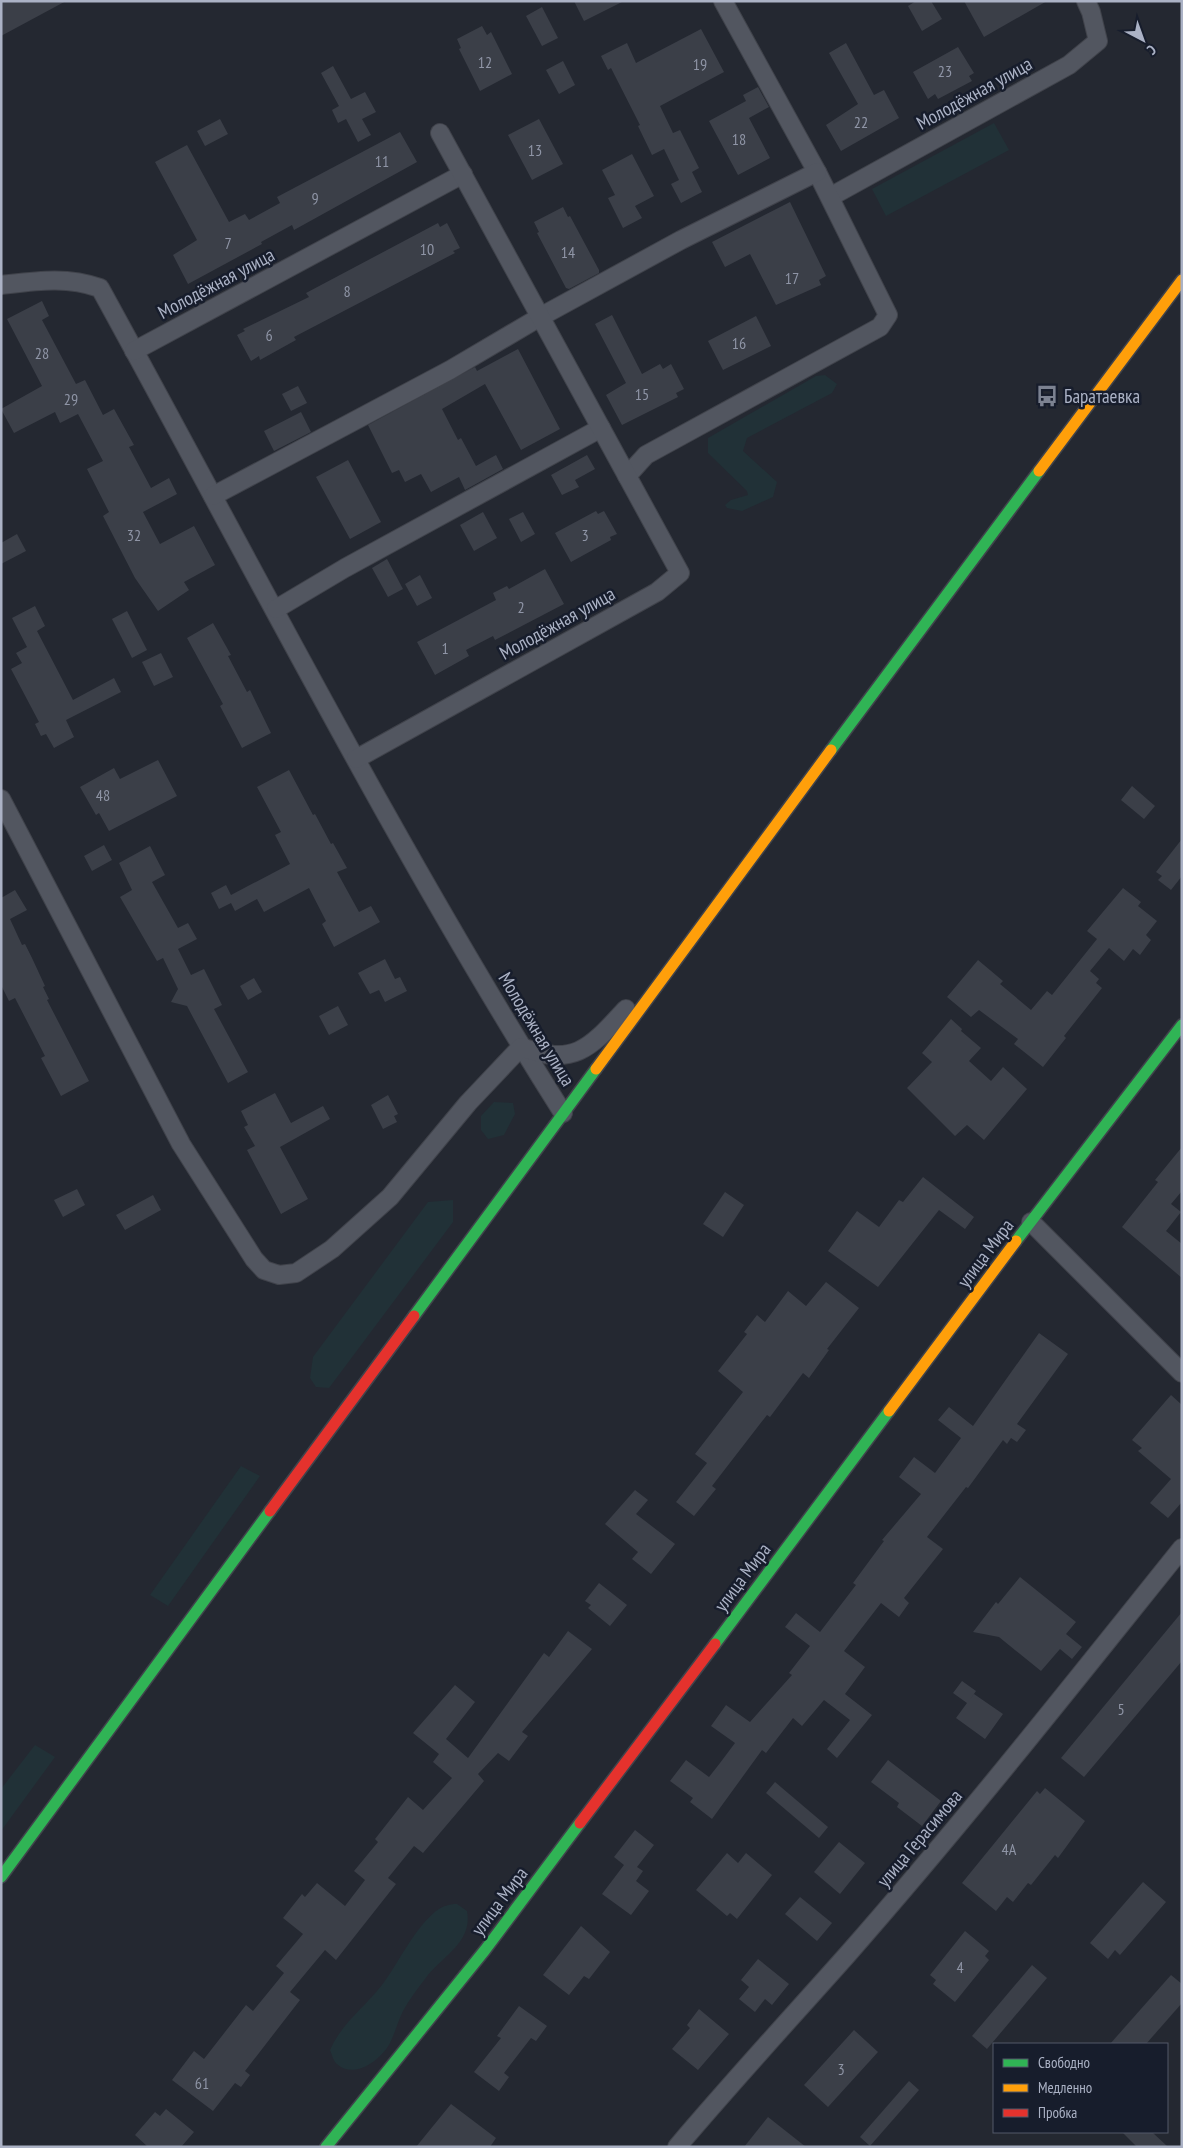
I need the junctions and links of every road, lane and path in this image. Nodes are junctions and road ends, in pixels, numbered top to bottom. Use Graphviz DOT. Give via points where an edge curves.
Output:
graph roads {
  1 [pos="724,1"];
  2 [pos="1086,1"];
  3 [pos="440,132"];
  4 [pos="817,172"];
  5 [pos="463,174"];
  6 [pos="830,197"];
  7 [pos="1182,280"];
  8 [pos="1,285"];
  9 [pos="540,316"];
  10 [pos="134,351"];
  11 [pos="601,428"];
  12 [pos="627,476"];
  13 [pos="213,496"];
  14 [pos="276,609"];
  15 [pos="356,759"];
  16 [pos="1,798"];
  17 [pos="692,938"];
  18 [pos="1182,1025"];
  19 [pos="521,1047"];
  20 [pos="563,1113"];
  21 [pos="1031,1222"];
  22 [pos="1182,1373"];
  23 [pos="1182,1548"];
  24 [pos="1,1877"];
  25 [pos="326,2147"];
  26 [pos="677,2147"];
  1 -- 4 [label="street"];
  2 -- 6 [label="street, Молодёжная улица" via="1098,42 1070,64"];
  3 -- 5 [label="street, Молодёжная улица"];
  4 -- 6 [label="street"];
  4 -- 9 [label="street"];
  5 -- 9 [label="street, Молодёжная улица"];
  5 -- 10 [label="street, Молодёжная улица"];
  6 -- 12 [label="street" via="888,315 880,327 646,455"];
  7 -- 17 [label="main road"];
  8 -- 10 [label="street" via="59,279 100,288"];
  9 -- 11 [label="street, Молодёжная улица"];
  9 -- 13 [label="street" via="450,370"];
  10 -- 13 [label="street, Молодёжная улица"];
  11 -- 12 [label="street, Молодёжная улица"];
  11 -- 14 [label="street" via="344,568"];
  12 -- 15 [label="street, Молодёжная улица" via="680,573 658,592"];
  13 -- 14 [label="street, Молодёжная улица"];
  14 -- 15 [label="street, Молодёжная улица"];
  15 -- 19 [label="street, Молодёжная улица"];
  16 -- 19 [label="street" via="181,1144 264,1270 278,1275 296,1273 332,1249 390,1197 468,1103"];
  17 -- 19 [label="street" via="601,1036 580,1050 562,1056 545,1056"];
  17 -- 20 [label="main road"];
  18 -- 21 [label="main road, улица Мира"];
  19 -- 20 [label="street, Молодёжная улица"];
  20 -- 24 [label="main road"];
  21 -- 22 [label="street"];
  21 -- 25 [label="main road, улица Мира" via="485,1950"];
  23 -- 26 [label="street, улица Герасимова" via="986,1793"];
}
